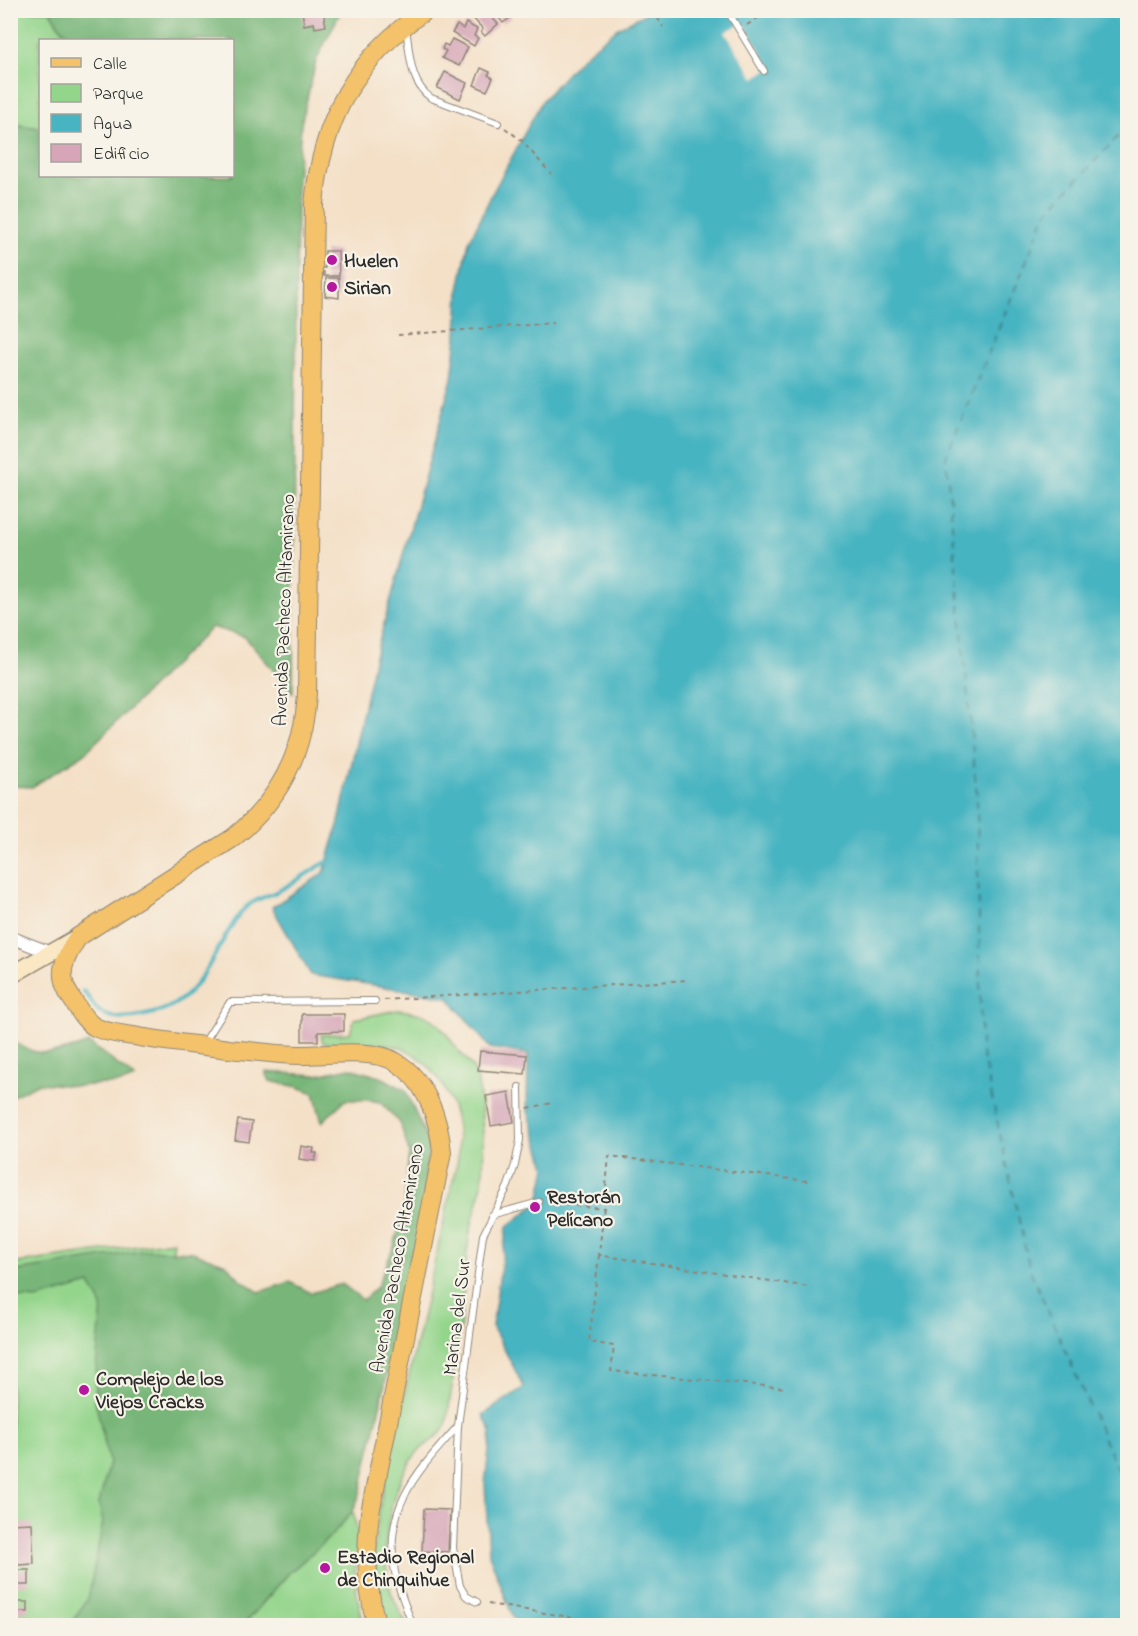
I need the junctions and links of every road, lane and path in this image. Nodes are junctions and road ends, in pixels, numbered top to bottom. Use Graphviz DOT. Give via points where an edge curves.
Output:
graph roads {
  1 [pos="426,10"];
  2 [pos="653,10"];
  3 [pos="727,10"];
  4 [pos="770,10"];
  5 [pos="405,25"];
  6 [pos="663,27"];
  7 [pos="738,30"];
  8 [pos="764,71"];
  9 [pos="498,123"];
  10 [pos="551,174"];
  11 [pos="554,323"];
  12 [pos="398,335"];
  13 [pos="10,937"];
  14 [pos="78,938"];
  15 [pos="51,952"];
  16 [pos="10,976"];
  17 [pos="687,980"];
  18 [pos="375,1001"];
  19 [pos="202,1046"];
  20 [pos="519,1087"];
  21 [pos="552,1103"];
  22 [pos="527,1108"];
  23 [pos="807,1181"];
  24 [pos="539,1202"];
  25 [pos="605,1208"];
  26 [pos="492,1215"];
  27 [pos="599,1255"];
  28 [pos="810,1287"];
  29 [pos="787,1388"];
  30 [pos="458,1426"];
  31 [pos="477,1602"];
  32 [pos="377,1626"];
  33 [pos="413,1626"];
  34 [pos="627,1626"];
  1 -- 5 [label="main road, Avenida Pacheco Altamirano"];
  2 -- 6 [label="path"];
  3 -- 7 [label="lane"];
  4 -- 7 [label="path"];
  5 -- 9 [label="lane" via="415,82 422,92"];
  5 -- 14 [label="main road, Avenida Pacheco Altamirano" via="371,58 348,90 330,128 318,169 314,204 307,701 294,760 274,797 246,828"];
  7 -- 8 [label="lane"];
  9 -- 10 [label="path" via="521,140"];
  11 -- 12 [label="path"];
  13 -- 15 [label="street"];
  14 -- 15 [label="main road"];
  14 -- 19 [label="main road, Avenida Pacheco Altamirano" via="64,958 63,978 65,990 87,1020 104,1030"];
  15 -- 16 [label="main road"];
  17 -- 18 [label="path"];
  18 -- 19 [label="lane" via="230,1002"];
  19 -- 32 [label="main road, Avenida Pacheco Altamirano" via="285,1055 378,1055 396,1063 417,1083 438,1122 442,1152 370,1513 367,1572"];
  20 -- 26 [label="lane, Marina del Sur" via="520,1140 515,1165"];
  21 -- 22 [label="path"];
  23 -- 25 [label="path" via="609,1156"];
  24 -- 25 [label="path"];
  24 -- 26 [label="lane"];
  25 -- 27 [label="path"];
  26 -- 30 [label="lane, Marina del Sur" via="483,1235"];
  27 -- 28 [label="path"];
  27 -- 29 [label="path" via="589,1342 614,1346 611,1371"];
  30 -- 31 [label="lane, Marina del Sur" via="454,1557 463,1591"];
  30 -- 33 [label="lane" via="419,1469 394,1521 396,1578"];
  31 -- 34 [label="path"];
}
